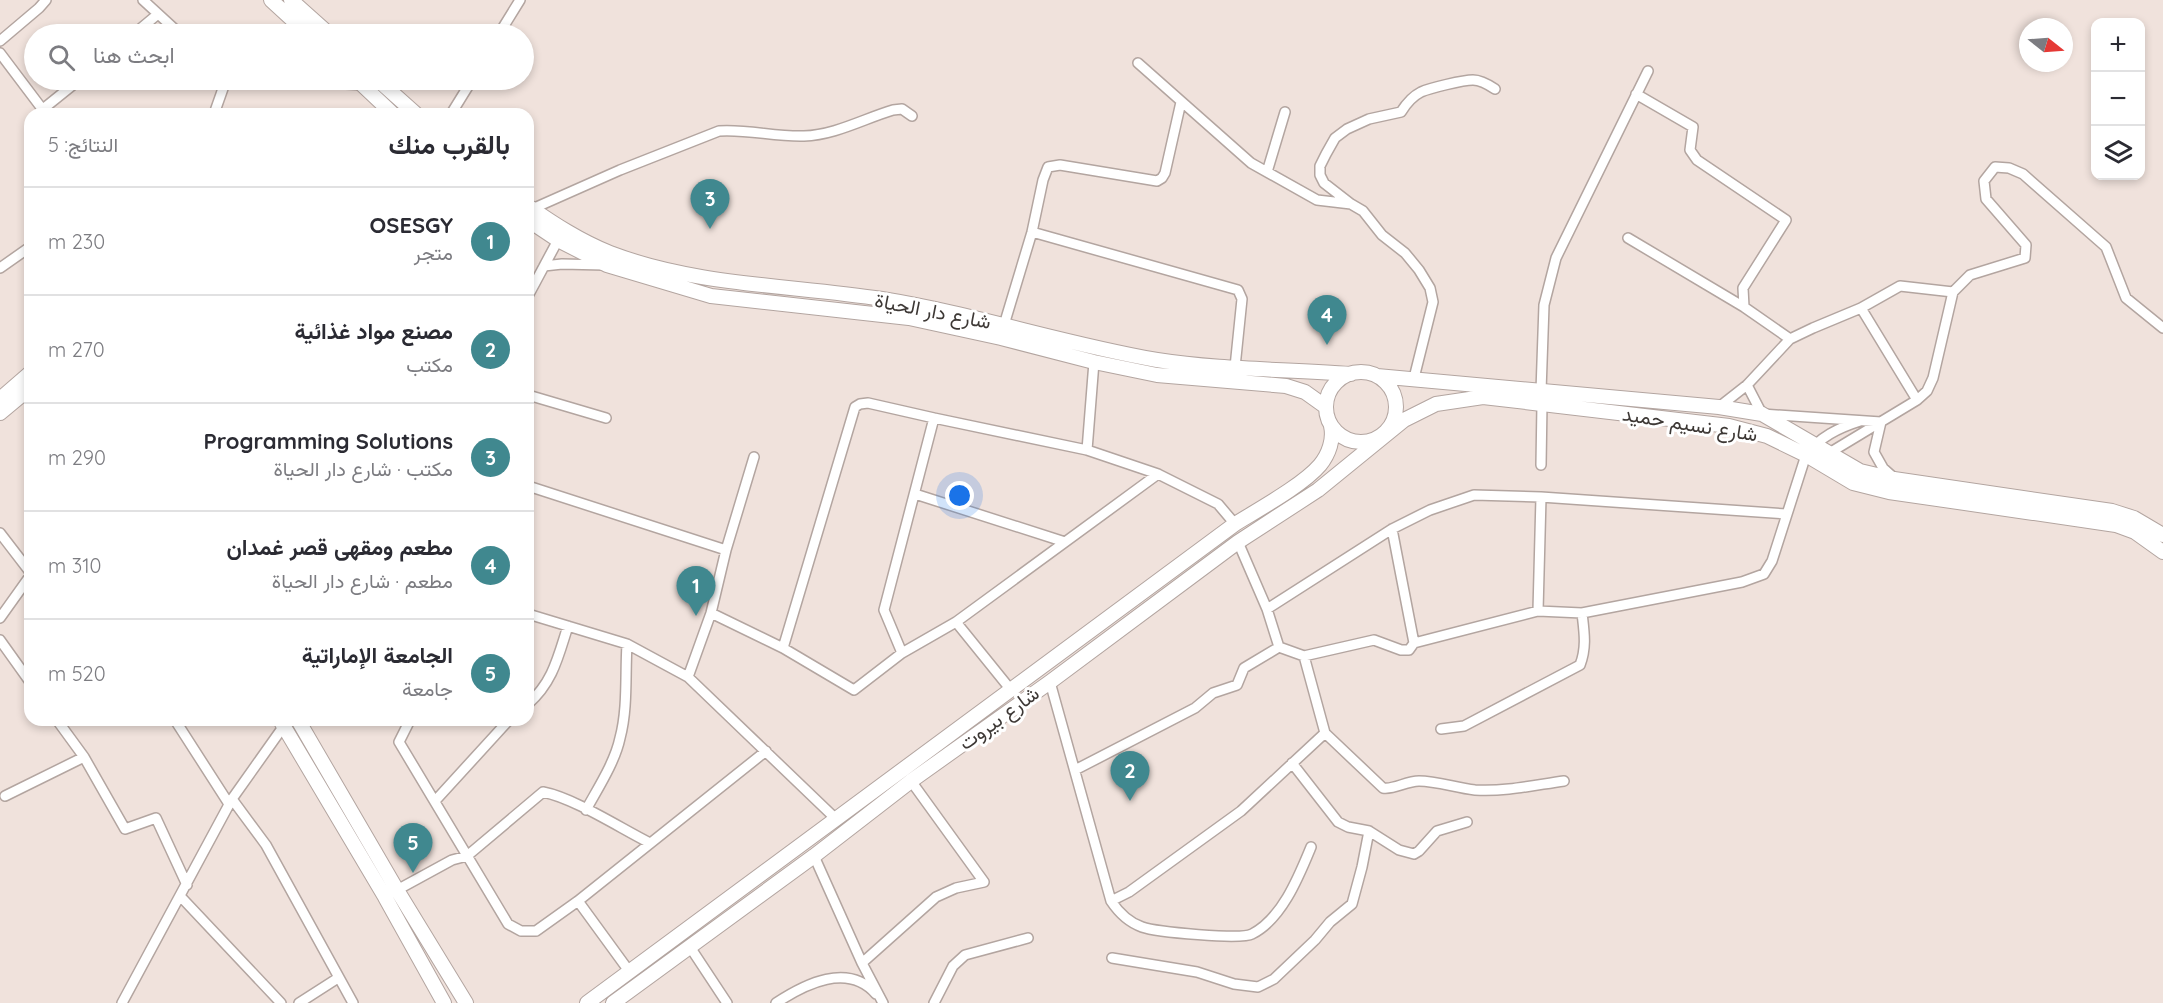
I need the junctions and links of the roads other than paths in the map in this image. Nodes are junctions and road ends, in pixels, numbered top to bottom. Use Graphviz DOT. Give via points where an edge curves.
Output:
graph roads {
  1 [pos="46,0"];
  2 [pos="143,0"];
  3 [pos="271,0"];
  4 [pos="291,0"];
  5 [pos="520,0"];
  6 [pos="158,15"];
  7 [pos="147,24"];
  8 [pos="168,24"];
  9 [pos="297,24"];
  10 [pos="318,24"];
  11 [pos="505,24"];
  12 [pos="0,41"];
  13 [pos="0,53"];
  14 [pos="1138,63"];
  15 [pos="1647,71"];
  16 [pos="24,84"];
  17 [pos="1495,89"];
  18 [pos="28,90"];
  19 [pos="68,90"];
  20 [pos="222,90"];
  21 [pos="368,90"];
  22 [pos="389,90"];
  23 [pos="466,90"];
  24 [pos="1636,94"];
  25 [pos="1181,102"];
  26 [pos="42,108"];
  27 [pos="49,108"];
  28 [pos="215,108"];
  29 [pos="387,108"];
  30 [pos="409,108"];
  31 [pos="455,108"];
  32 [pos="1285,112"];
  33 [pos="912,116"];
  34 [pos="1267,172"];
  35 [pos="1351,204"];
  36 [pos="534,209"];
  37 [pos="534,214"];
  38 [pos="534,216"];
  39 [pos="1032,232"];
  40 [pos="1628,238"];
  41 [pos="558,240"];
  42 [pos="24,252"];
  43 [pos="608,265"];
  44 [pos="544,266"];
  45 [pos="0,268"];
  46 [pos="534,285"];
  47 [pos="1953,292"];
  48 [pos="1744,307"];
  49 [pos="1861,308"];
  50 [pos="1004,325"];
  51 [pos="2163,328"];
  52 [pos="1790,339"];
  53 [pos="1094,355"];
  54 [pos="1235,367"];
  55 [pos="1351,374"];
  56 [pos="1377,376"];
  57 [pos="1414,378"];
  58 [pos="24,379"];
  59 [pos="1748,385"];
  60 [pos="24,393"];
  61 [pos="534,397"];
  62 [pos="1542,397"];
  63 [pos="0,399"];
  64 [pos="1917,400"];
  65 [pos="1326,407"];
  66 [pos="1719,407"];
  67 [pos="0,413"];
  68 [pos="1762,414"];
  69 [pos="606,418"];
  70 [pos="934,418"];
  71 [pos="1860,421"];
  72 [pos="1881,422"];
  73 [pos="1331,426"];
  74 [pos="1384,435"];
  75 [pos="1815,444"];
  76 [pos="1087,450"];
  77 [pos="1830,452"];
  78 [pos="753,457"];
  79 [pos="1811,458"];
  80 [pos="1541,465"];
  81 [pos="1158,474"];
  82 [pos="1894,479"];
  83 [pos="534,488"];
  84 [pos="915,494"];
  85 [pos="1541,497"];
  86 [pos="1786,514"];
  87 [pos="1235,525"];
  88 [pos="1392,529"];
  89 [pos="0,532"];
  90 [pos="2163,536"];
  91 [pos="1065,542"];
  92 [pos="1238,542"];
  93 [pos="726,550"];
  94 [pos="2163,552"];
  95 [pos="24,566"];
  96 [pos="24,583"];
  97 [pos="1267,609"];
  98 [pos="1538,611"];
  99 [pos="711,613"];
  100 [pos="1582,613"];
  101 [pos="534,616"];
  102 [pos="0,618"];
  103 [pos="956,622"];
  104 [pos="568,626"];
  105 [pos="0,640"];
  106 [pos="1414,643"];
  107 [pos="627,644"];
  108 [pos="1279,647"];
  109 [pos="783,648"];
  110 [pos="902,653"];
  111 [pos="1304,656"];
  112 [pos="1058,666"];
  113 [pos="24,674"];
  114 [pos="688,676"];
  115 [pos="1050,682"];
  116 [pos="1011,690"];
  117 [pos="534,698"];
  118 [pos="61,726"];
  119 [pos="179,726"];
  120 [pos="281,726"];
  121 [pos="287,726"];
  122 [pos="301,726"];
  123 [pos="407,726"];
  124 [pos="504,726"];
  125 [pos="1441,729"];
  126 [pos="1325,733"];
  127 [pos="766,751"];
  128 [pos="84,757"];
  129 [pos="1292,763"];
  130 [pos="1075,770"];
  131 [pos="910,781"];
  132 [pos="1564,781"];
  133 [pos="5,796"];
  134 [pos="231,801"];
  135 [pos="435,801"];
  136 [pos="586,810"];
  137 [pos="836,819"];
  138 [pos="1467,822"];
  139 [pos="1369,831"];
  140 [pos="650,843"];
  141 [pos="1311,847"];
  142 [pos="467,856"];
  143 [pos="814,856"];
  144 [pos="187,885"];
  145 [pos="757,887"];
  146 [pos="391,893"];
  147 [pos="181,897"];
  148 [pos="578,901"];
  149 [pos="1111,901"];
  150 [pos="1028,938"];
  151 [pos="690,947"];
  152 [pos="1112,958"];
  153 [pos="862,963"];
  154 [pos="629,971"];
  155 [pos="338,978"];
  156 [pos="883,1002"];
  157 [pos="122,1003"];
  158 [pos="282,1003"];
  159 [pos="299,1003"];
  160 [pos="352,1003"];
  161 [pos="444,1003"];
  162 [pos="466,1003"];
  163 [pos="587,1003"];
  164 [pos="614,1003"];
  165 [pos="727,1003"];
  166 [pos="776,1003"];
  167 [pos="934,1003"];
  1 -- 12 [label="street"];
  2 -- 6 [label="street"];
  3 -- 9 [label="main road"];
  4 -- 10 [label="main road"];
  5 -- 11 [label="street"];
  6 -- 7 [label="street"];
  6 -- 8 [label="street"];
  13 -- 16 [label="street"];
  14 -- 25 [label="street"];
  15 -- 24 [label="street"];
  17 -- 35 [label="street" via="1472,80 1436,87 1420,93 1401,111 1369,119 1335,138 1320,166 1320,175 1324,183"];
  18 -- 26 [label="street"];
  19 -- 27 [label="street"];
  20 -- 28 [label="street"];
  21 -- 29 [label="main road"];
  22 -- 30 [label="main road"];
  23 -- 31 [label="street"];
  24 -- 48 [label="street" via="1693,127 1690,150 1697,160 1786,220 1743,288"];
  24 -- 62 [label="street" via="1556,258 1544,305"];
  25 -- 34 [label="street" via="1251,163"];
  25 -- 39 [label="street" via="1162,178 1157,181 1060,165 1048,167"];
  32 -- 34 [label="street"];
  33 -- 36 [label="street" via="902,109 893,110 839,130 803,136 719,131"];
  34 -- 35 [label="street" via="1317,200"];
  35 -- 57 [label="street" via="1405,253 1430,288 1433,302"];
  37 -- 50 [label="main road, شارع دار الحياة" via="586,243 656,267 882,299"];
  38 -- 41 [label="main road, شارع دار الحياة"];
  39 -- 50 [label="street"];
  39 -- 54 [label="street" via="1238,290 1242,299"];
  40 -- 48 [label="street"];
  41 -- 43 [label="main road, شارع دار الحياة"];
  41 -- 44 [label="street"];
  42 -- 45 [label="street"];
  43 -- 44 [label="street"];
  43 -- 53 [label="main road, شارع دار الحياة" via="711,296 909,318"];
  44 -- 46 [label="street"];
  47 -- 49 [label="street" via="1900,286"];
  47 -- 51 [label="street" via="1970,275 2025,258 2026,245 1986,199 1984,181 1995,167 2009,168 2023,174 2106,247 2126,298"];
  47 -- 64 [label="street" via="1934,378"];
  48 -- 52 [label="street"];
  49 -- 52 [label="street"];
  49 -- 64 [label="street"];
  50 -- 53 [label="main road, شارع دار الحياة"];
  52 -- 59 [label="street"];
  53 -- 54 [label="main road, شارع دار الحياة"];
  53 -- 65 [label="main road, شارع دار الحياة" via="1157,375 1286,386 1305,392"];
  53 -- 76 [label="street"];
  54 -- 55 [label="main road, شارع دار الحياة"];
  55 -- 56 [label="main road"];
  55 -- 65 [label="main road" via="1333,386"];
  56 -- 57 [label="main road, شارع نسيم حميد"];
  56 -- 74 [label="main road" via="1393,392 1396,403 1395,415"];
  57 -- 62 [label="main road, شارع نسيم حميد"];
  58 -- 63 [label="main road"];
  59 -- 66 [label="street"];
  59 -- 68 [label="street"];
  60 -- 67 [label="main road"];
  61 -- 69 [label="street"];
  62 -- 66 [label="main road, شارع نسيم حميد"];
  62 -- 74 [label="main road, شارع نسيم حميد" via="1483,397 1436,404"];
  62 -- 79 [label="main road, شارع نسيم حميد" via="1729,426 1767,436"];
  62 -- 80 [label="street"];
  64 -- 72 [label="street"];
  65 -- 73 [label="main road"];
  66 -- 68 [label="main road, شارع نسيم حميد"];
  68 -- 71 [label="street"];
  68 -- 75 [label="main road, شارع نسيم حميد"];
  70 -- 76 [label="street"];
  70 -- 84 [label="street"];
  70 -- 109 [label="street" via="868,403 855,407"];
  71 -- 72 [label="street"];
  71 -- 75 [label="street" via="1838,428"];
  72 -- 77 [label="street"];
  72 -- 82 [label="street" via="1874,452"];
  73 -- 74 [label="main road" via="1339,435 1361,442"];
  73 -- 87 [label="main road, شارع بيروت" via="1333,434 1321,464"];
  74 -- 92 [label="main road, شارع بيروت" via="1318,490"];
  75 -- 77 [label="main road, شارع نسيم حميد"];
  75 -- 79 [label="street"];
  76 -- 81 [label="street"];
  77 -- 79 [label="street"];
  77 -- 82 [label="main road, شارع نسيم حميد" via="1860,471"];
  78 -- 93 [label="street"];
  79 -- 86 [label="street"];
  79 -- 94 [label="main road, شارع نسيم حميد" via="1853,483 1889,492 2116,525 2135,532"];
  81 -- 87 [label="street" via="1218,504"];
  81 -- 91 [label="street"];
  82 -- 90 [label="main road, شارع نسيم حميد" via="2112,511 2134,518"];
  83 -- 93 [label="street"];
  84 -- 91 [label="street"];
  84 -- 110 [label="street" via="884,610"];
  85 -- 86 [label="street"];
  85 -- 88 [label="street" via="1474,495"];
  85 -- 98 [label="street"];
  86 -- 100 [label="street" via="1772,561 1764,574 1742,582"];
  87 -- 112 [label="main road, شارع بيروت"];
  88 -- 97 [label="street"];
  88 -- 106 [label="street"];
  89 -- 95 [label="street"];
  91 -- 103 [label="street"];
  92 -- 97 [label="street"];
  92 -- 112 [label="main road, شارع بيروت"];
  93 -- 99 [label="street"];
  96 -- 102 [label="street"];
  97 -- 108 [label="street"];
  98 -- 100 [label="street"];
  98 -- 106 [label="street"];
  99 -- 109 [label="street"];
  99 -- 114 [label="street"];
  100 -- 125 [label="street" via="1586,640 1580,665 1464,726"];
  101 -- 104 [label="street"];
  103 -- 110 [label="street"];
  103 -- 116 [label="street"];
  104 -- 107 [label="street"];
  104 -- 117 [label="street" via="552,674"];
  105 -- 113 [label="street"];
  106 -- 111 [label="street" via="1409,650 1401,650 1374,640"];
  107 -- 114 [label="street"];
  107 -- 136 [label="street" via="620,739"];
  108 -- 111 [label="street"];
  108 -- 130 [label="street" via="1244,668 1238,685 1213,693 1195,708"];
  109 -- 110 [label="street" via="854,690"];
  111 -- 126 [label="street"];
  112 -- 115 [label="main road, شارع بيروت"];
  112 -- 116 [label="main road, شارع بيروت"];
  114 -- 127 [label="street"];
  115 -- 130 [label="street"];
  115 -- 131 [label="main road, شارع بيروت"];
  116 -- 137 [label="main road, شارع بيروت"];
  118 -- 128 [label="street"];
  119 -- 134 [label="street"];
  120 -- 134 [label="street"];
  121 -- 146 [label="main road"];
  122 -- 146 [label="main road"];
  123 -- 135 [label="street" via="399,742"];
  124 -- 135 [label="street"];
  126 -- 129 [label="street"];
  126 -- 132 [label="street" via="1387,789 1419,781 1477,790"];
  127 -- 137 [label="street"];
  127 -- 140 [label="street"];
  128 -- 133 [label="street"];
  128 -- 144 [label="street" via="125,829 156,818"];
  129 -- 139 [label="street" via="1338,822"];
  129 -- 149 [label="street" via="1224,824"];
  130 -- 149 [label="street"];
  131 -- 143 [label="main road, شارع بيروت"];
  131 -- 153 [label="street" via="984,882 936,897"];
  134 -- 144 [label="street"];
  134 -- 155 [label="street" via="266,845"];
  135 -- 142 [label="street"];
  136 -- 140 [label="street"];
  136 -- 142 [label="street" via="543,792"];
  137 -- 145 [label="main road, شارع بيروت"];
  138 -- 139 [label="street" via="1437,831 1414,854 1399,850"];
  139 -- 152 [label="street" via="1352,904 1274,979 1258,987"];
  140 -- 148 [label="street"];
  141 -- 149 [label="street" via="1291,892 1270,920 1251,935 1143,927 1121,915"];
  142 -- 146 [label="street"];
  142 -- 148 [label="street" via="508,924 521,931 536,931"];
  143 -- 145 [label="main road, شارع بيروت"];
  143 -- 153 [label="street"];
  144 -- 147 [label="street"];
  145 -- 151 [label="main road, شارع بيروت"];
  145 -- 154 [label="main road, شارع بيروت"];
  146 -- 161 [label="main road"];
  146 -- 162 [label="main road"];
  147 -- 157 [label="street"];
  147 -- 158 [label="street"];
  148 -- 154 [label="street"];
  150 -- 167 [label="street" via="965,955 952,966"];
  151 -- 164 [label="main road, شارع بيروت"];
  151 -- 165 [label="street"];
  153 -- 156 [label="street"];
  154 -- 163 [label="main road, شارع بيروت"];
  155 -- 159 [label="street"];
  155 -- 160 [label="street"];
  156 -- 166 [label="street" via="871,988 846,976 796,989"];
}
